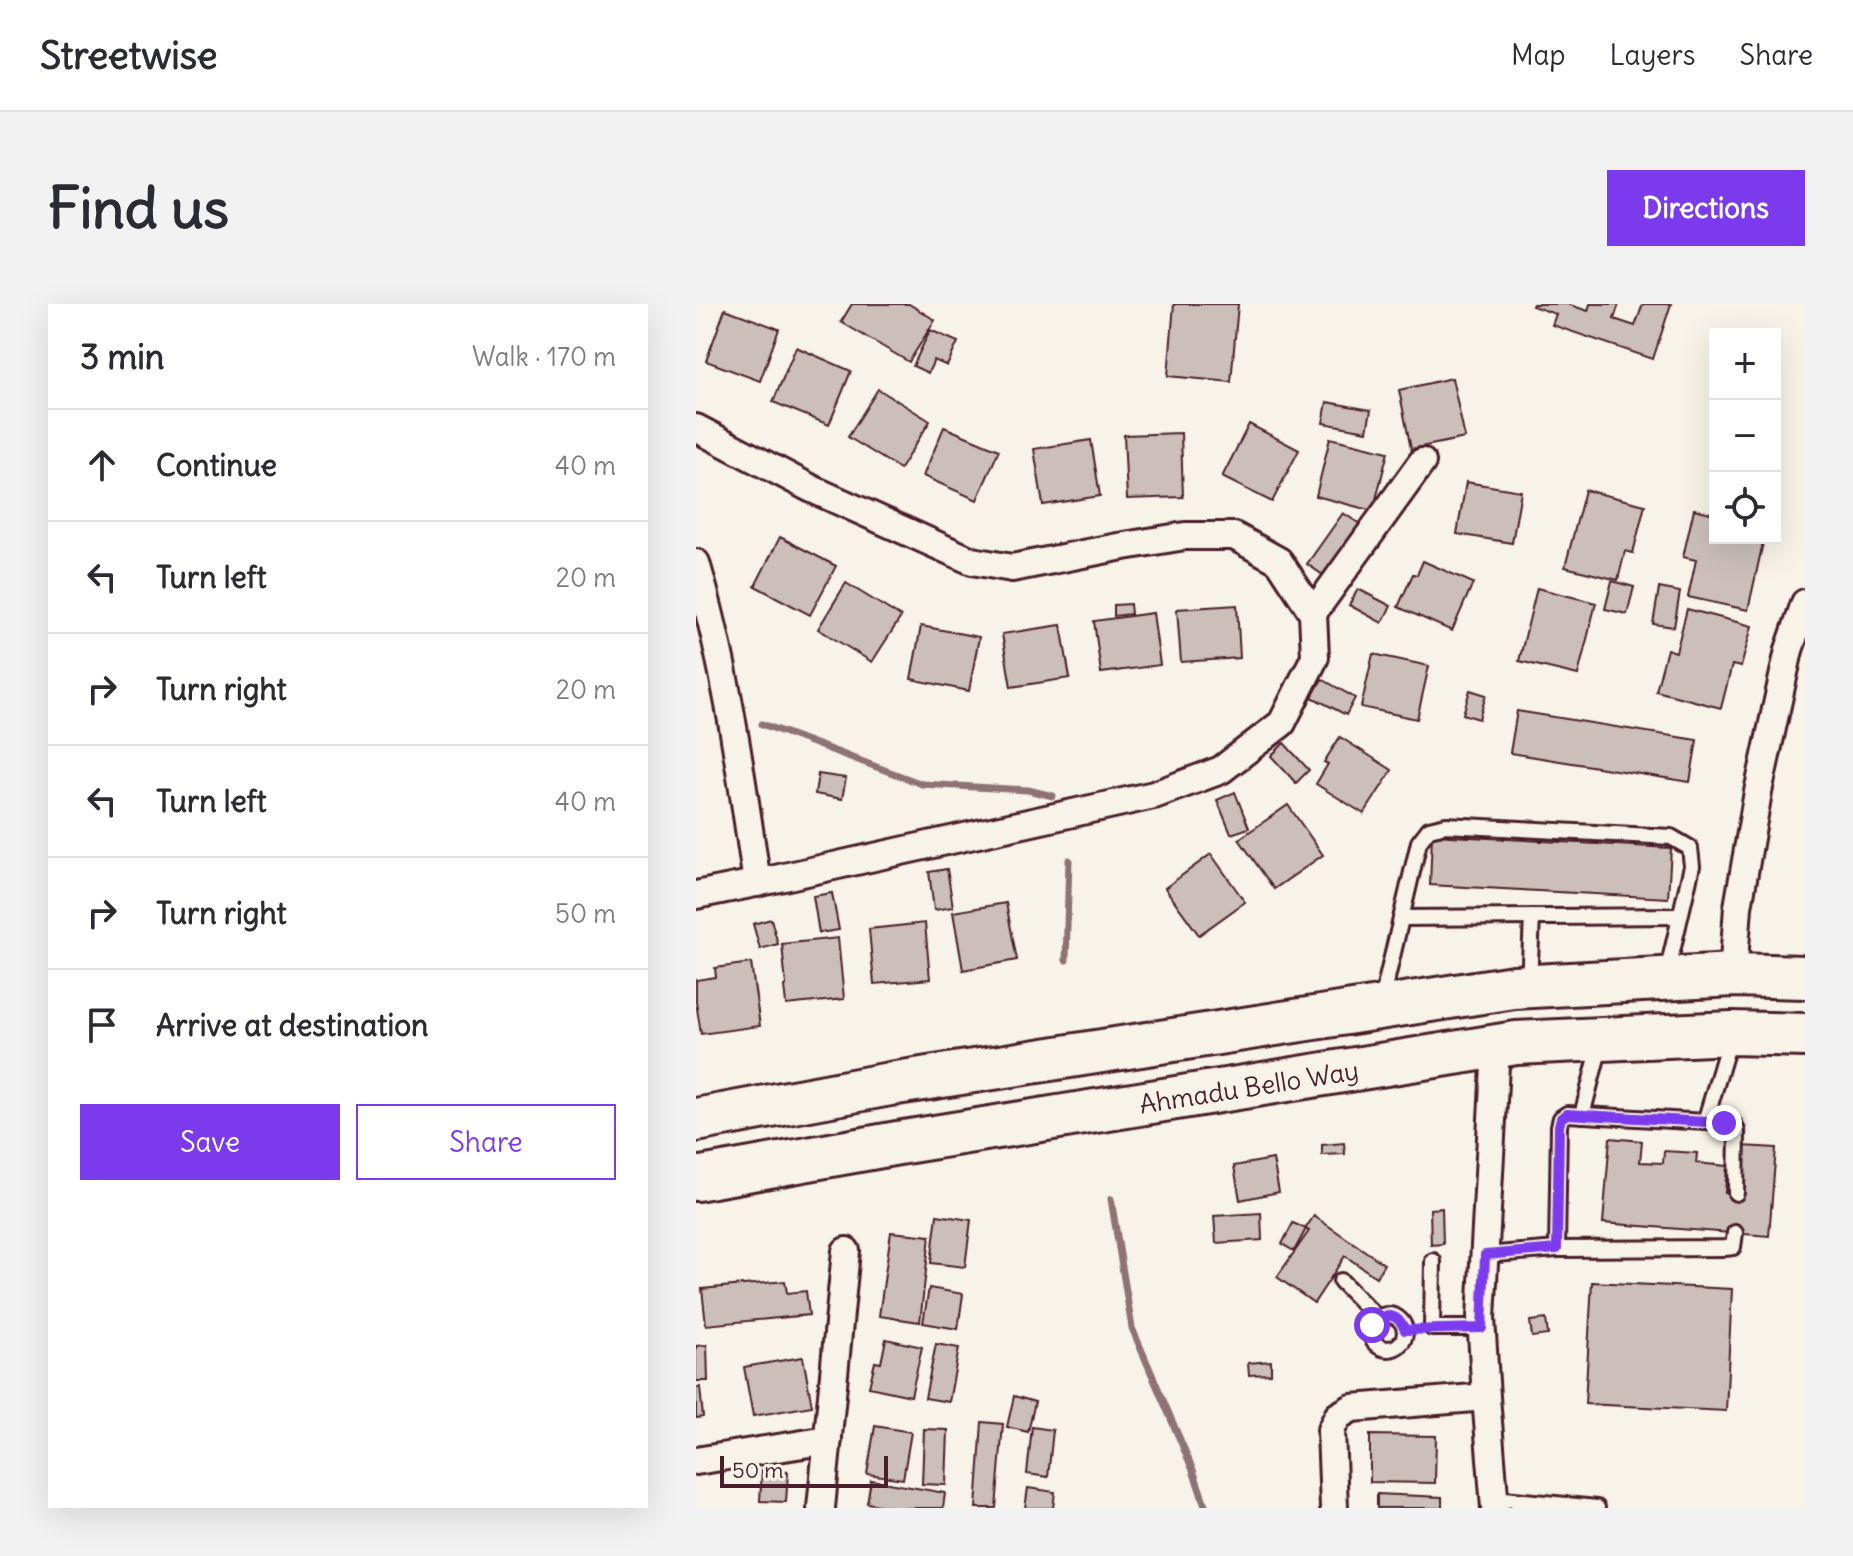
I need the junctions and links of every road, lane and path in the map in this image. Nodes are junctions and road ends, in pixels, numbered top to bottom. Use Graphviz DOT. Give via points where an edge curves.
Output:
graph roads {
  1 [pos="696,428"];
  2 [pos="1422,462"];
  3 [pos="696,563"];
  4 [pos="1805,603"];
  5 [pos="1313,613"];
  6 [pos="1797,650"];
  7 [pos="757,883"];
  8 [pos="696,895"];
  9 [pos="1680,916"];
  10 [pos="1532,917"];
  11 [pos="1401,918"];
  12 [pos="1733,975"];
  13 [pos="1805,977"];
  14 [pos="1665,980"];
  15 [pos="1529,987"];
  16 [pos="1380,1008"];
  17 [pos="1732,1033"];
  18 [pos="1805,1035"];
  19 [pos="1601,1040"];
  20 [pos="1496,1047"];
  21 [pos="1582,1115"];
  22 [pos="696,1120"];
  23 [pos="1705,1122"];
  24 [pos="696,1179"];
  25 [pos="1736,1193"];
  26 [pos="1735,1233"];
  27 [pos="1557,1249"];
  28 [pos="846,1251"];
  29 [pos="1485,1255"];
  30 [pos="1433,1261"];
  31 [pos="1341,1281"];
  32 [pos="1377,1318"];
  33 [pos="1432,1328"];
  34 [pos="1482,1328"];
  35 [pos="1405,1330"];
  36 [pos="1486,1397"];
  37 [pos="828,1440"];
  38 [pos="696,1461"];
  39 [pos="1495,1503"];
  40 [pos="821,1508"];
  41 [pos="1334,1508"];
  42 [pos="1597,1508"];
  1 -- 5 [label="street" via="812,489 972,561 1012,568 1185,536 1234,536 1279,561"];
  2 -- 5 [label="street"];
  3 -- 7 [label="street" via="735,732"];
  4 -- 6 [label="street"];
  5 -- 7 [label="street" via="1315,657 1282,723 1221,770 1154,795"];
  6 -- 12 [label="street" via="1758,792 1738,907"];
  7 -- 8 [label="street"];
  9 -- 10 [label="lane"];
  9 -- 11 [label="lane" via="1692,866 1690,848 1671,837 1446,825 1429,829 1419,842"];
  9 -- 14 [label="lane"];
  10 -- 11 [label="lane"];
  10 -- 15 [label="lane"];
  11 -- 16 [label="lane"];
  12 -- 13 [label="main road"];
  12 -- 14 [label="main road"];
  14 -- 15 [label="main road"];
  15 -- 16 [label="main road"];
  16 -- 22 [label="main road" via="890,1084"];
  17 -- 18 [label="main road, Ahmadu Bello Way"];
  17 -- 19 [label="main road, Ahmadu Bello Way"];
  17 -- 23 [label="lane"];
  19 -- 20 [label="main road, Ahmadu Bello Way"];
  19 -- 21 [label="lane"];
  20 -- 24 [label="main road, Ahmadu Bello Way"];
  20 -- 29 [label="street"];
  21 -- 23 [label="lane"];
  21 -- 27 [label="lane" via="1567,1114 1559,1126"];
  23 -- 25 [label="lane" via="1734,1125 1737,1131"];
  26 -- 27 [label="lane" via="1733,1247 1725,1248"];
  27 -- 29 [label="lane"];
  28 -- 37 [label="street"];
  29 -- 34 [label="street"];
  30 -- 33 [label="lane"];
  31 -- 32 [label="lane"];
  32 -- 35 [label="lane" via="1394,1316"];
  32 -- 35 [label="lane" via="1371,1334 1381,1348 1398,1345"];
  33 -- 34 [label="lane"];
  33 -- 35 [label="lane"];
  34 -- 36 [label="street"];
  36 -- 39 [label="street"];
  36 -- 41 [label="street" via="1352,1408 1338,1416 1331,1430"];
  37 -- 38 [label="street"];
  37 -- 40 [label="street"];
  39 -- 42 [label="lane"];
}
